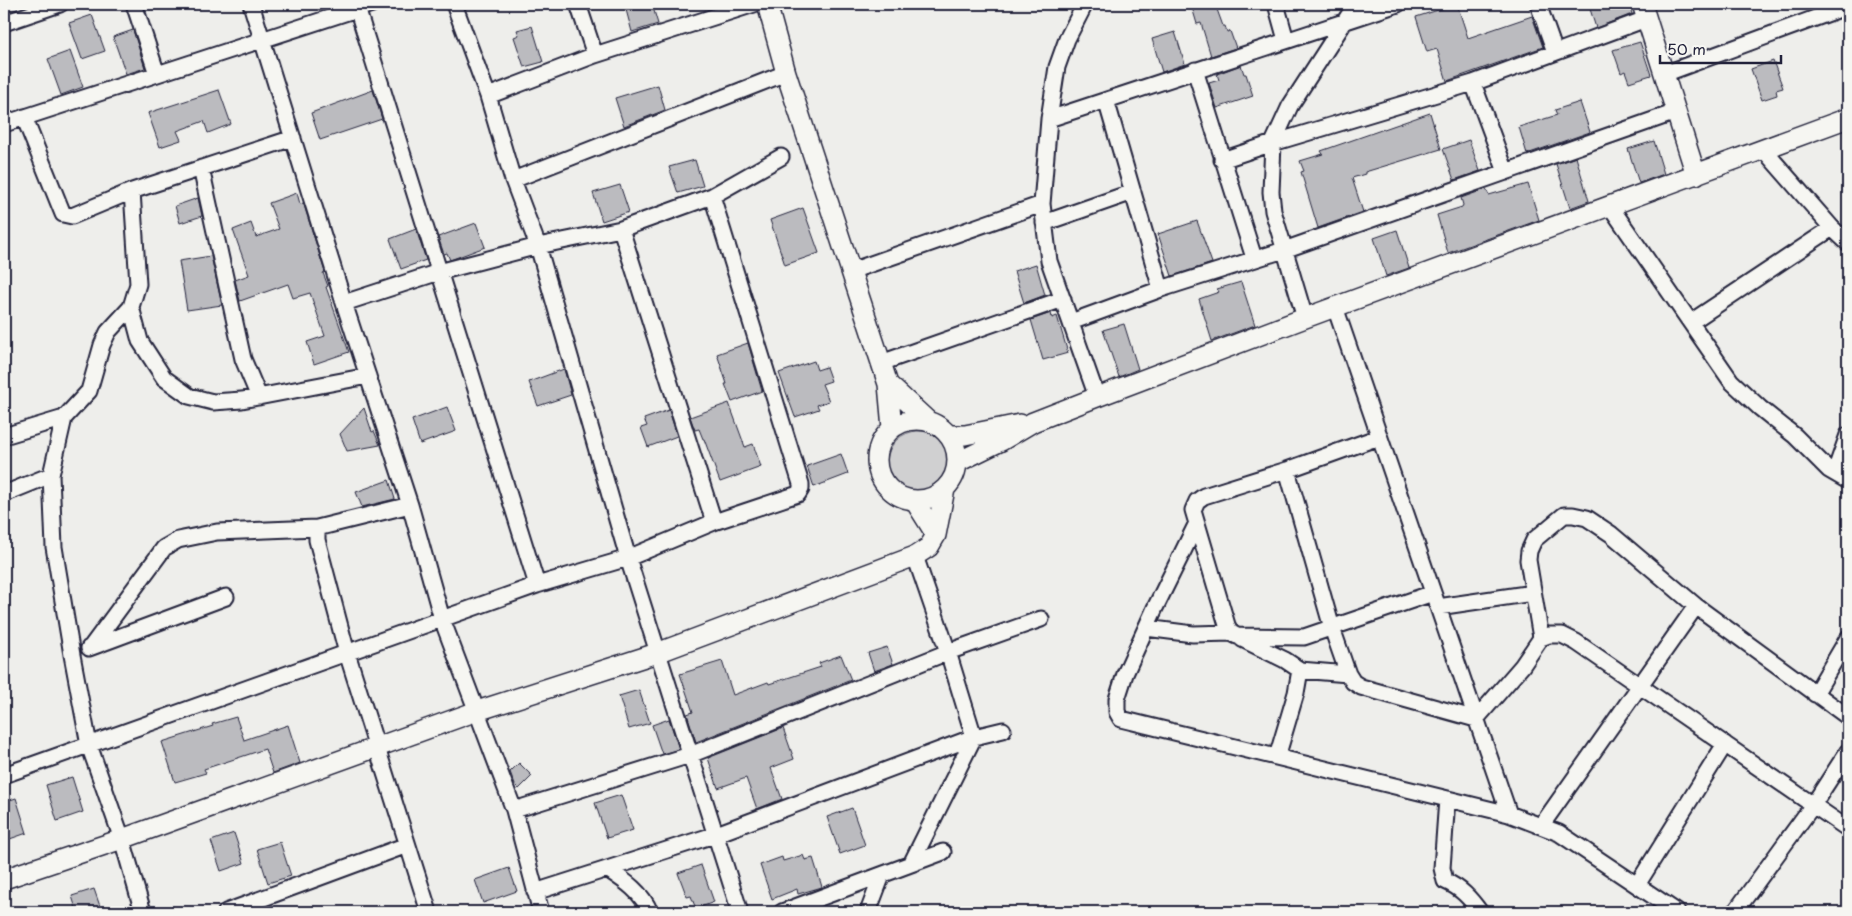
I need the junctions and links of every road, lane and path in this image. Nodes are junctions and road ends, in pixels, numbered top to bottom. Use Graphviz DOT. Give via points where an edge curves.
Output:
graph roads {
  1 [pos="60,4"];
  2 [pos="134,4"];
  3 [pos="251,4"];
  4 [pos="372,4"];
  5 [pos="454,4"];
  6 [pos="578,4"];
  7 [pos="754,4"];
  8 [pos="767,4"];
  9 [pos="1085,4"];
  10 [pos="1276,4"];
  11 [pos="1356,4"];
  12 [pos="1398,4"];
  13 [pos="1538,4"];
  14 [pos="1848,6"];
  15 [pos="357,8"];
  16 [pos="1819,10"];
  17 [pos="1644,11"];
  18 [pos="1347,20"];
  19 [pos="4,23"];
  20 [pos="262,39"];
  21 [pos="1286,40"];
  22 [pos="1555,52"];
  23 [pos="595,55"];
  24 [pos="1195,70"];
  25 [pos="786,73"];
  26 [pos="156,74"];
  27 [pos="1664,74"];
  28 [pos="1473,83"];
  29 [pos="488,96"];
  30 [pos="1106,100"];
  31 [pos="1676,112"];
  32 [pos="24,117"];
  33 [pos="1049,118"];
  34 [pos="1848,118"];
  35 [pos="4,124"];
  36 [pos="293,138"];
  37 [pos="1273,143"];
  38 [pos="1764,149"];
  39 [pos="781,156"];
  40 [pos="1222,160"];
  41 [pos="201,168"];
  42 [pos="1506,172"];
  43 [pos="1696,175"];
  44 [pos="513,180"];
  45 [pos="132,191"];
  46 [pos="1133,192"];
  47 [pos="712,196"];
  48 [pos="1042,204"];
  49 [pos="1610,206"];
  50 [pos="1044,223"];
  51 [pos="621,228"];
  52 [pos="1832,228"];
  53 [pos="1848,243"];
  54 [pos="538,246"];
  55 [pos="1284,250"];
  56 [pos="1254,258"];
  57 [pos="851,271"];
  58 [pos="439,272"];
  59 [pos="1161,290"];
  60 [pos="1063,299"];
  61 [pos="344,304"];
  62 [pos="131,307"];
  63 [pos="1335,307"];
  64 [pos="1306,318"];
  65 [pos="1071,322"];
  66 [pos="1690,322"];
  67 [pos="881,362"];
  68 [pos="368,376"];
  69 [pos="888,384"];
  70 [pos="259,397"];
  71 [pos="1097,397"];
  72 [pos="64,418"];
  73 [pos="928,421"];
  74 [pos="1033,422"];
  75 [pos="892,428"];
  76 [pos="949,434"];
  77 [pos="1848,435"];
  78 [pos="4,436"];
  79 [pos="1380,437"];
  80 [pos="958,462"];
  81 [pos="1287,470"];
  82 [pos="1828,470"];
  83 [pos="51,475"];
  84 [pos="1848,481"];
  85 [pos="945,489"];
  86 [pos="4,494"];
  87 [pos="914,500"];
  88 [pos="410,505"];
  89 [pos="714,522"];
  90 [pos="1197,523"];
  91 [pos="316,528"];
  92 [pos="936,535"];
  93 [pos="915,556"];
  94 [pos="628,558"];
  95 [pos="537,586"];
  96 [pos="1533,592"];
  97 [pos="226,597"];
  98 [pos="1436,600"];
  99 [pos="1696,606"];
  100 [pos="442,619"];
  101 [pos="1040,619"];
  102 [pos="1146,628"];
  103 [pos="1332,628"];
  104 [pos="1234,635"];
  105 [pos="1541,638"];
  106 [pos="1848,638"];
  107 [pos="91,647"];
  108 [pos="948,652"];
  109 [pos="347,653"];
  110 [pos="657,654"];
  111 [pos="72,655"];
  112 [pos="1300,670"];
  113 [pos="1348,674"];
  114 [pos="1640,686"];
  115 [pos="1815,694"];
  116 [pos="477,711"];
  117 [pos="1848,717"];
  118 [pos="1476,719"];
  119 [pos="1003,730"];
  120 [pos="974,737"];
  121 [pos="1725,744"];
  122 [pos="89,745"];
  123 [pos="376,747"];
  124 [pos="1848,751"];
  125 [pos="690,755"];
  126 [pos="1277,757"];
  127 [pos="4,775"];
  128 [pos="1447,799"];
  129 [pos="1813,805"];
  130 [pos="514,810"];
  131 [pos="1509,814"];
  132 [pos="1541,826"];
  133 [pos="1848,829"];
  134 [pos="714,835"];
  135 [pos="122,839"];
  136 [pos="407,845"];
  137 [pos="943,852"];
  138 [pos="911,864"];
  139 [pos="608,869"];
  140 [pos="882,874"];
  141 [pos="4,879"];
  142 [pos="1637,885"];
  143 [pos="535,892"];
  144 [pos="143,912"];
  145 [pos="226,912"];
  146 [pos="428,912"];
  147 [pos="541,912"];
  148 [pos="650,912"];
  149 [pos="740,912"];
  150 [pos="782,912"];
  151 [pos="868,912"];
  152 [pos="1480,912"];
  153 [pos="1678,912"];
  154 [pos="1735,912"];
  1 -- 19 [label="street"];
  2 -- 26 [label="street"];
  3 -- 20 [label="street"];
  4 -- 15 [label="street"];
  5 -- 29 [label="street"];
  6 -- 23 [label="street"];
  7 -- 23 [label="street"];
  8 -- 25 [label="street"];
  9 -- 33 [label="street" via="1057,67"];
  10 -- 21 [label="street"];
  11 -- 18 [label="street"];
  12 -- 18 [label="street"];
  13 -- 22 [label="street"];
  14 -- 16 [label="street"];
  15 -- 20 [label="street"];
  15 -- 58 [label="street"];
  16 -- 27 [label="street"];
  17 -- 22 [label="street"];
  17 -- 27 [label="street"];
  18 -- 21 [label="street"];
  18 -- 37 [label="street" via="1290,106"];
  20 -- 26 [label="street"];
  20 -- 36 [label="street"];
  21 -- 24 [label="street"];
  22 -- 28 [label="street"];
  23 -- 29 [label="street"];
  24 -- 30 [label="street"];
  24 -- 40 [label="street"];
  25 -- 44 [label="street"];
  25 -- 57 [label="street"];
  26 -- 32 [label="street"];
  27 -- 31 [label="street"];
  28 -- 37 [label="street"];
  28 -- 42 [label="street"];
  29 -- 44 [label="street"];
  30 -- 33 [label="street"];
  30 -- 46 [label="street"];
  31 -- 42 [label="street"];
  31 -- 43 [label="street"];
  32 -- 35 [label="street"];
  32 -- 45 [label="street" via="63,214 72,216"];
  33 -- 48 [label="street"];
  34 -- 38 [label="street"];
  36 -- 41 [label="street"];
  36 -- 61 [label="street"];
  37 -- 40 [label="street"];
  37 -- 55 [label="street" via="1271,192"];
  38 -- 43 [label="street"];
  38 -- 52 [label="street"];
  39 -- 47 [label="street"];
  40 -- 56 [label="street"];
  41 -- 45 [label="street"];
  41 -- 70 [label="street" via="243,359"];
  42 -- 55 [label="street"];
  43 -- 49 [label="street"];
  44 -- 54 [label="street"];
  45 -- 62 [label="street" via="138,284"];
  46 -- 50 [label="street"];
  46 -- 59 [label="street"];
  47 -- 51 [label="street"];
  47 -- 89 [label="street" via="801,484 798,494"];
  48 -- 50 [label="street"];
  48 -- 57 [label="street"];
  49 -- 63 [label="street"];
  49 -- 66 [label="street"];
  50 -- 60 [label="street" via="1050,261"];
  51 -- 54 [label="street"];
  51 -- 89 [label="street"];
  52 -- 53 [label="street"];
  52 -- 66 [label="street"];
  54 -- 58 [label="street"];
  54 -- 94 [label="street"];
  55 -- 56 [label="street"];
  55 -- 64 [label="street"];
  56 -- 59 [label="street"];
  57 -- 67 [label="street"];
  58 -- 61 [label="street"];
  58 -- 95 [label="street"];
  59 -- 65 [label="street"];
  60 -- 65 [label="street"];
  60 -- 67 [label="street"];
  61 -- 68 [label="street"];
  62 -- 70 [label="street" via="140,342 164,378 188,396 213,402"];
  62 -- 72 [label="street" via="108,332 89,391"];
  63 -- 64 [label="street"];
  63 -- 79 [label="street"];
  64 -- 71 [label="street"];
  65 -- 71 [label="street"];
  66 -- 82 [label="street" via="1731,381 1796,436"];
  67 -- 69 [label="street"];
  68 -- 70 [label="street"];
  68 -- 88 [label="street"];
  69 -- 73 [label="street"];
  69 -- 75 [label="street"];
  71 -- 74 [label="street"];
  72 -- 78 [label="street"];
  72 -- 83 [label="street"];
  73 -- 75 [label="street" via="915,419"];
  73 -- 76 [label="street"];
  74 -- 76 [label="street" via="965,435"];
  74 -- 80 [label="street"];
  75 -- 87 [label="street" via="879,446 876,456 878,473 893,493"];
  76 -- 80 [label="street"];
  77 -- 82 [label="street" via="1838,466"];
  79 -- 81 [label="street"];
  79 -- 98 [label="street"];
  80 -- 85 [label="street" via="954,477"];
  81 -- 90 [label="street" via="1204,496 1193,510"];
  81 -- 103 [label="street"];
  82 -- 84 [label="street"];
  83 -- 86 [label="street"];
  83 -- 111 [label="street" via="54,548"];
  85 -- 87 [label="street" via="925,500"];
  85 -- 92 [label="street"];
  87 -- 92 [label="street"];
  88 -- 91 [label="street"];
  88 -- 100 [label="street"];
  89 -- 94 [label="street"];
  90 -- 102 [label="street"];
  90 -- 104 [label="street" via="1227,625"];
  91 -- 107 [label="street" via="217,532 178,540 164,548"];
  91 -- 109 [label="street"];
  92 -- 93 [label="street" via="929,547"];
  93 -- 108 [label="street"];
  93 -- 110 [label="street"];
  94 -- 95 [label="street"];
  94 -- 110 [label="street"];
  95 -- 100 [label="street"];
  96 -- 98 [label="street"];
  96 -- 99 [label="street" via="1528,560 1534,540 1564,515 1573,515 1587,518 1611,534"];
  96 -- 105 [label="street"];
  97 -- 107 [label="street"];
  98 -- 103 [label="street"];
  98 -- 118 [label="street"];
  99 -- 114 [label="street"];
  99 -- 115 [label="street"];
  100 -- 109 [label="street"];
  100 -- 116 [label="street"];
  101 -- 108 [label="street"];
  102 -- 104 [label="street"];
  102 -- 126 [label="street" via="1117,699 1121,720"];
  103 -- 104 [label="street" via="1304,637"];
  103 -- 113 [label="street"];
  104 -- 112 [label="street"];
  105 -- 114 [label="street" via="1562,635"];
  105 -- 118 [label="street" via="1522,666"];
  106 -- 115 [label="street"];
  107 -- 111 [label="street"];
  108 -- 120 [label="street"];
  108 -- 125 [label="street"];
  109 -- 122 [label="street"];
  109 -- 123 [label="street"];
  110 -- 116 [label="street"];
  110 -- 125 [label="street"];
  111 -- 122 [label="street"];
  112 -- 113 [label="street"];
  112 -- 126 [label="street"];
  113 -- 118 [label="street" via="1361,687"];
  114 -- 121 [label="street"];
  114 -- 132 [label="street"];
  115 -- 117 [label="street"];
  116 -- 123 [label="street"];
  116 -- 130 [label="street"];
  118 -- 131 [label="street"];
  119 -- 120 [label="street"];
  120 -- 134 [label="street"];
  120 -- 138 [label="street"];
  121 -- 129 [label="street"];
  121 -- 142 [label="street"];
  122 -- 127 [label="street"];
  122 -- 135 [label="street"];
  123 -- 135 [label="street"];
  123 -- 136 [label="street"];
  124 -- 129 [label="street"];
  125 -- 130 [label="street"];
  125 -- 134 [label="street"];
  126 -- 128 [label="street"];
  128 -- 131 [label="street"];
  128 -- 152 [label="street" via="1442,868 1445,881 1459,887"];
  129 -- 133 [label="street"];
  129 -- 154 [label="street"];
  130 -- 143 [label="street"];
  131 -- 132 [label="street"];
  132 -- 142 [label="street" via="1559,833"];
  134 -- 139 [label="street"];
  134 -- 149 [label="street"];
  135 -- 141 [label="street"];
  135 -- 144 [label="street"];
  136 -- 145 [label="street"];
  136 -- 146 [label="street"];
  137 -- 138 [label="street"];
  138 -- 140 [label="street"];
  139 -- 143 [label="street"];
  139 -- 148 [label="street" via="630,884 646,901"];
  140 -- 150 [label="street"];
  140 -- 151 [label="street"];
  142 -- 153 [label="street"];
  143 -- 147 [label="street"];
}
